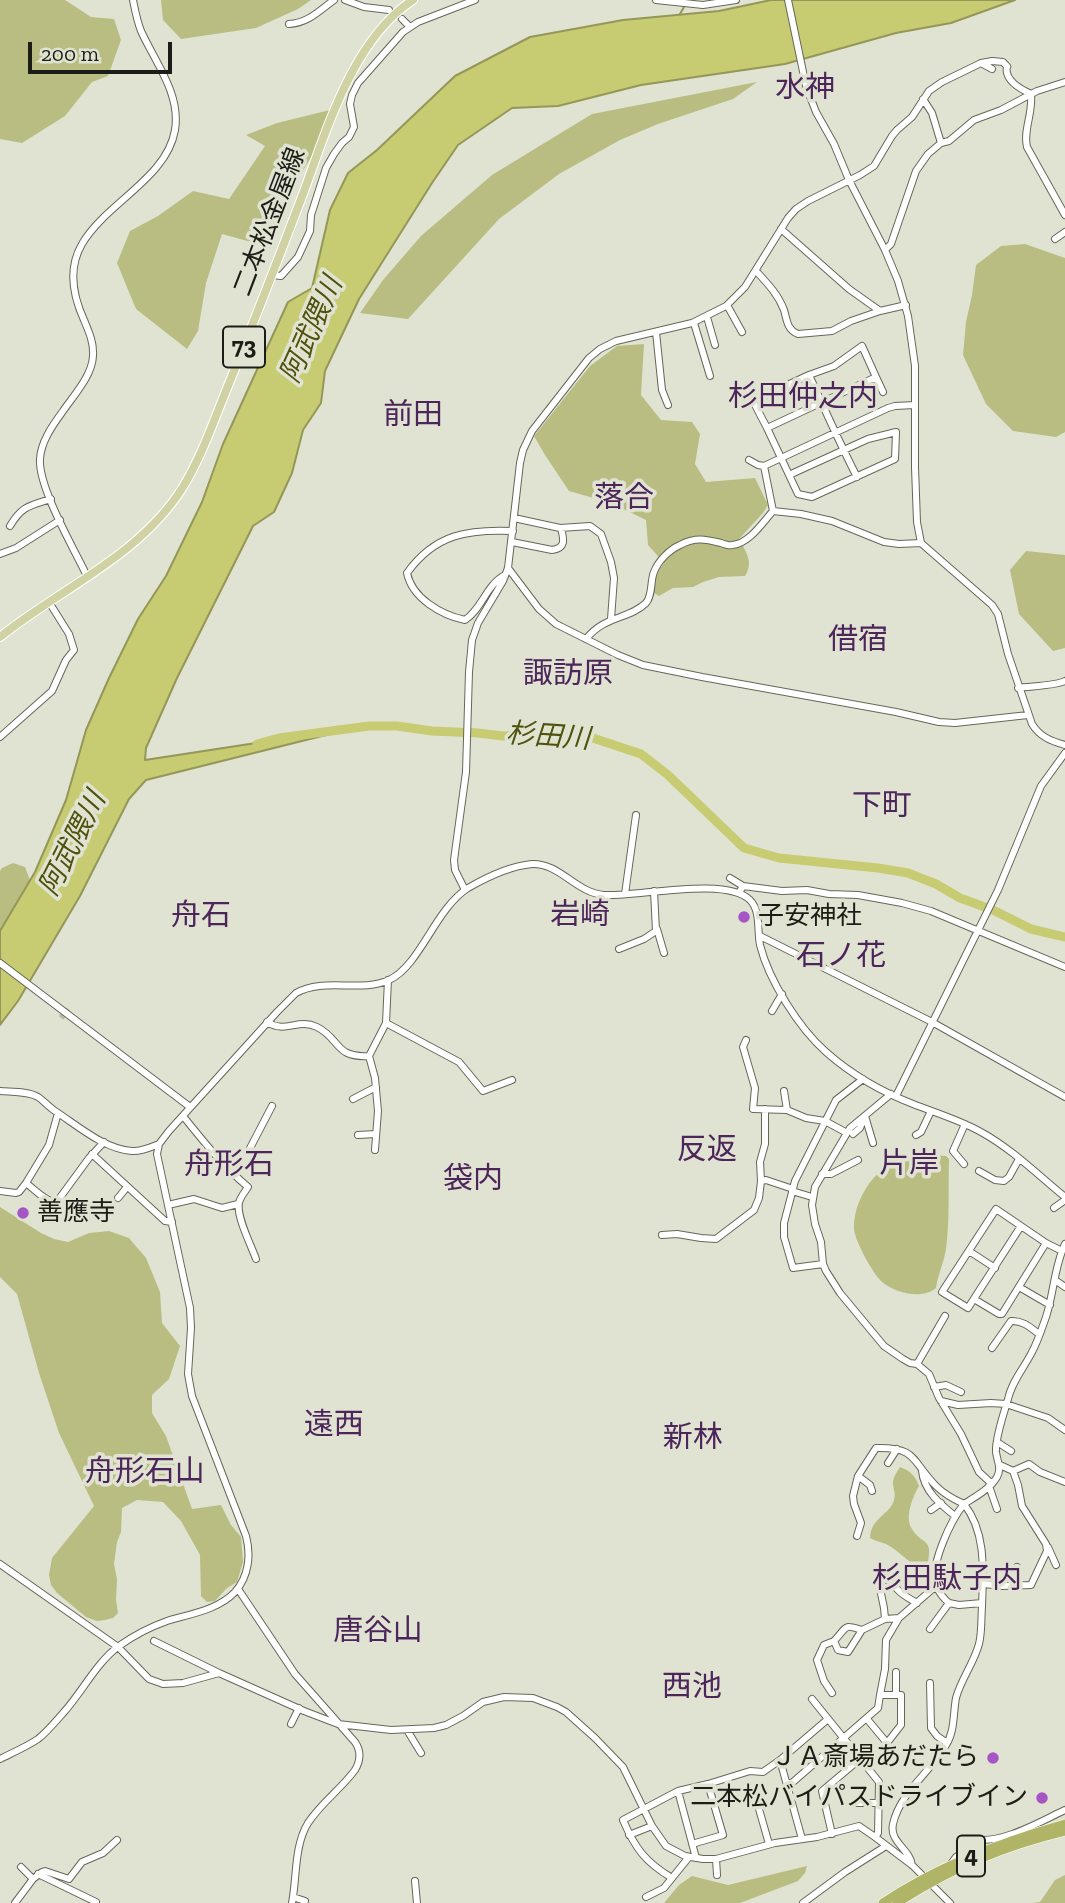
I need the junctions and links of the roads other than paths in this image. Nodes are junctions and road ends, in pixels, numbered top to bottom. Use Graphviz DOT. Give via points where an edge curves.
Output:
graph roads {
  1 [pos="133,0"];
  2 [pos="334,0"];
  3 [pos="345,0"];
  4 [pos="413,0"];
  5 [pos="475,0"];
  6 [pos="656,0"];
  7 [pos="736,0"];
  8 [pos="788,0"];
  9 [pos="681,2"];
  10 [pos="389,10"];
  11 [pos="402,19"];
  12 [pos="289,24"];
  13 [pos="410,27"];
  14 [pos="981,63"];
  15 [pos="992,69"];
  16 [pos="1065,82"];
  17 [pos="1031,94"];
  18 [pos="923,99"];
  19 [pos="941,144"];
  20 [pos="849,180"];
  21 [pos="1065,215"];
  22 [pos="781,229"];
  23 [pos="1065,232"];
  24 [pos="1055,239"];
  25 [pos="885,250"];
  26 [pos="756,271"];
  27 [pos="272,275"];
  28 [pos="727,305"];
  29 [pos="906,305"];
  30 [pos="880,311"];
  31 [pos="706,317"];
  32 [pos="694,323"];
  33 [pos="656,332"];
  34 [pos="742,332"];
  35 [pos="715,345"];
  36 [pos="710,376"];
  37 [pos="809,376"];
  38 [pos="876,377"];
  39 [pos="883,392"];
  40 [pos="822,403"];
  41 [pos="668,405"];
  42 [pos="915,405"];
  43 [pos="767,428"];
  44 [pos="835,432"];
  45 [pos="843,451"];
  46 [pos="780,458"];
  47 [pos="748,460"];
  48 [pos="764,466"];
  49 [pos="789,475"];
  50 [pos="857,477"];
  51 [pos="51,499"];
  52 [pos="773,511"];
  53 [pos="514,518"];
  54 [pos="60,520"];
  55 [pos="10,526"];
  56 [pos="561,528"];
  57 [pos="513,531"];
  58 [pos="512,542"];
  59 [pos="921,543"];
  60 [pos="0,554"];
  61 [pos="507,571"];
  62 [pos="88,576"];
  63 [pos="49,602"];
  64 [pos="611,619"];
  65 [pos="0,637"];
  66 [pos="586,639"];
  67 [pos="1065,681"];
  68 [pos="1018,688"];
  69 [pos="1028,715"];
  70 [pos="0,737"];
  71 [pos="1065,745"];
  72 [pos="1065,753"];
  73 [pos="636,815"];
  74 [pos="730,878"];
  75 [pos="465,890"];
  76 [pos="741,890"];
  77 [pos="654,891"];
  78 [pos="625,894"];
  79 [pos="657,929"];
  80 [pos="978,929"];
  81 [pos="760,936"];
  82 [pos="619,949"];
  83 [pos="664,953"];
  84 [pos="0,963"];
  85 [pos="1065,967"];
  86 [pos="388,980"];
  87 [pos="782,994"];
  88 [pos="772,1011"];
  89 [pos="267,1022"];
  90 [pos="932,1022"];
  91 [pos="386,1023"];
  92 [pos="746,1040"];
  93 [pos="369,1056"];
  94 [pos="863,1079"];
  95 [pos="512,1080"];
  96 [pos="376,1087"];
  97 [pos="0,1091"];
  98 [pos="785,1091"];
  99 [pos="894,1095"];
  100 [pos="1065,1097"];
  101 [pos="353,1099"];
  102 [pos="272,1106"];
  103 [pos="190,1107"];
  104 [pos="765,1109"];
  105 [pos="787,1110"];
  106 [pos="931,1111"];
  107 [pos="58,1113"];
  108 [pos="183,1116"];
  109 [pos="865,1116"];
  110 [pos="825,1121"];
  111 [pos="965,1124"];
  112 [pos="850,1133"];
  113 [pos="376,1134"];
  114 [pos="358,1135"];
  115 [pos="916,1135"];
  116 [pos="104,1142"];
  117 [pos="873,1143"];
  118 [pos="159,1144"];
  119 [pos="375,1150"];
  120 [pos="248,1152"];
  121 [pos="88,1156"];
  122 [pos="1019,1159"];
  123 [pos="858,1160"];
  124 [pos="964,1164"];
  125 [pos="979,1171"];
  126 [pos="822,1174"];
  127 [pos="761,1181"];
  128 [pos="26,1183"];
  129 [pos="127,1187"];
  130 [pos="792,1190"];
  131 [pos="0,1191"];
  132 [pos="812,1197"];
  133 [pos="118,1198"];
  134 [pos="1065,1198"];
  135 [pos="168,1205"];
  136 [pos="238,1205"];
  137 [pos="1054,1208"];
  138 [pos="172,1222"];
  139 [pos="1021,1226"];
  140 [pos="662,1235"];
  141 [pos="1046,1243"];
  142 [pos="1063,1248"];
  143 [pos="969,1251"];
  144 [pos="256,1259"];
  145 [pos="823,1264"];
  146 [pos="995,1268"];
  147 [pos="1055,1280"];
  148 [pos="1019,1287"];
  149 [pos="1065,1287"];
  150 [pos="974,1299"];
  151 [pos="1049,1305"];
  152 [pos="945,1316"];
  153 [pos="1039,1334"];
  154 [pos="992,1348"];
  155 [pos="917,1364"];
  156 [pos="934,1387"];
  157 [pos="961,1392"];
  158 [pos="941,1401"];
  159 [pos="1006,1405"];
  160 [pos="1065,1430"];
  161 [pos="997,1442"];
  162 [pos="897,1449"];
  163 [pos="1011,1451"];
  164 [pos="888,1463"];
  165 [pos="1000,1465"];
  166 [pos="923,1471"];
  167 [pos="1013,1471"];
  168 [pos="858,1476"];
  169 [pos="1065,1482"];
  170 [pos="991,1485"];
  171 [pos="872,1491"];
  172 [pos="979,1494"];
  173 [pos="941,1503"];
  174 [pos="964,1504"];
  175 [pos="983,1504"];
  176 [pos="997,1509"];
  177 [pos="931,1510"];
  178 [pos="955,1516"];
  179 [pos="943,1519"];
  180 [pos="857,1536"];
  181 [pos="1048,1547"];
  182 [pos="0,1564"];
  183 [pos="1056,1565"];
  184 [pos="1017,1567"];
  185 [pos="984,1584"];
  186 [pos="1013,1585"];
  187 [pos="936,1586"];
  188 [pos="237,1589"];
  189 [pos="917,1603"];
  190 [pos="949,1603"];
  191 [pos="982,1603"];
  192 [pos="899,1618"];
  193 [pos="885,1619"];
  194 [pos="930,1629"];
  195 [pos="862,1630"];
  196 [pos="154,1641"];
  197 [pos="834,1641"];
  198 [pos="118,1647"];
  199 [pos="896,1672"];
  200 [pos="219,1673"];
  201 [pos="930,1683"];
  202 [pos="832,1693"];
  203 [pos="880,1695"];
  204 [pos="895,1695"];
  205 [pos="811,1699"];
  206 [pos="299,1709"];
  207 [pos="828,1719"];
  208 [pos="867,1719"];
  209 [pos="291,1724"];
  210 [pos="338,1724"];
  211 [pos="407,1730"];
  212 [pos="845,1738"];
  213 [pos="947,1743"];
  214 [pos="421,1753"];
  215 [pos="0,1759"];
  216 [pos="860,1759"];
  217 [pos="780,1760"];
  218 [pos="708,1784"];
  219 [pos="787,1784"];
  220 [pos="678,1791"];
  221 [pos="854,1803"];
  222 [pos="878,1803"];
  223 [pos="644,1809"];
  224 [pos="759,1809"];
  225 [pos="1065,1810"];
  226 [pos="1065,1824"];
  227 [pos="652,1826"];
  228 [pos="1065,1831"];
  229 [pos="832,1834"];
  230 [pos="629,1835"];
  231 [pos="875,1837"];
  232 [pos="802,1839"];
  233 [pos="117,1840"];
  234 [pos="692,1844"];
  235 [pos="769,1844"];
  236 [pos="886,1846"];
  237 [pos="693,1858"];
  238 [pos="716,1859"];
  239 [pos="912,1866"];
  240 [pos="950,1866"];
  241 [pos="21,1867"];
  242 [pos="717,1875"];
  243 [pos="36,1877"];
  244 [pos="672,1878"];
  245 [pos="928,1880"];
  246 [pos="415,1881"];
  247 [pos="646,1897"];
  248 [pos="292,1900"];
  249 [pos="306,1901"];
  250 [pos="96,1902"];
  251 [pos="15,1903"];
  252 [pos="417,1903"];
  253 [pos="803,1903"];
  254 [pos="883,1903"];
  255 [pos="897,1903"];
  256 [pos="950,1903"];
  1 -- 51 [label="street" via="142,33 172,93 175,129 161,161 89,234 77,253 74,295 93,342 93,360 41,450 41,472"];
  2 -- 12 [label="street" via="309,20"];
  3 -- 10 [label="street"];
  4 -- 27 [label="main road, 二本松金屋線 / 73" via="369,42 345,86"];
  5 -- 13 [label="street"];
  6 -- 9 [label="street"];
  7 -- 9 [label="street" via="704,5"];
  8 -- 20 [label="street" via="806,86"];
  11 -- 13 [label="street"];
  13 -- 27 [label="street" via="355,89 350,104 354,127 326,168 304,245 281,276"];
  14 -- 15 [label="street"];
  14 -- 17 [label="street" via="1003,62 1010,80"];
  14 -- 18 [label="street" via="942,82"];
  16 -- 17 [label="street"];
  17 -- 19 [label="street" via="974,120"];
  17 -- 21 [label="street" via="1027,147"];
  18 -- 19 [label="street"];
  18 -- 20 [label="street" via="874,166"];
  19 -- 25 [label="street" via="916,171"];
  20 -- 22 [label="street" via="796,209"];
  20 -- 25 [label="street"];
  22 -- 26 [label="street"];
  22 -- 30 [label="street"];
  23 -- 24 [label="street"];
  25 -- 29 [label="street"];
  26 -- 28 [label="street"];
  26 -- 30 [label="street" via="780,301 791,332 832,331"];
  27 -- 62 [label="main road, 二本松金屋線 / 73" via="182,489 141,537"];
  28 -- 31 [label="street"];
  28 -- 34 [label="street"];
  29 -- 30 [label="street"];
  29 -- 42 [label="street"];
  31 -- 32 [label="street"];
  31 -- 35 [label="street"];
  32 -- 33 [label="street"];
  32 -- 36 [label="street"];
  33 -- 41 [label="street"];
  33 -- 53 [label="street" via="600,349 539,421 523,450"];
  37 -- 38 [label="street" via="834,366 862,346"];
  37 -- 40 [label="street"];
  37 -- 43 [label="street" via="753,401"];
  38 -- 39 [label="street"];
  38 -- 40 [label="street"];
  40 -- 43 [label="street"];
  40 -- 44 [label="street"];
  42 -- 44 [label="street" via="888,408"];
  42 -- 59 [label="street"];
  43 -- 46 [label="street"];
  44 -- 45 [label="street"];
  44 -- 46 [label="street"];
  45 -- 49 [label="street"];
  45 -- 50 [label="street"];
  45 -- 50 [label="street" via="896,432 895,459"];
  46 -- 48 [label="street"];
  46 -- 49 [label="street"];
  47 -- 48 [label="street"];
  48 -- 52 [label="street"];
  49 -- 50 [label="street" via="798,494 812,497"];
  51 -- 54 [label="street"];
  51 -- 55 [label="street" via="23,509"];
  52 -- 59 [label="street" via="832,521 884,542"];
  52 -- 64 [label="street" via="742,542 731,546 702,538 676,546 654,571 647,601"];
  53 -- 56 [label="street"];
  53 -- 57 [label="street"];
  54 -- 60 [label="street"];
  54 -- 62 [label="street"];
  56 -- 58 [label="street" via="564,542 558,549"];
  56 -- 64 [label="street" via="590,526 601,534 614,578"];
  57 -- 58 [label="street"];
  57 -- 61 [label="street" via="462,533 430,548 407,573 421,597 437,610 465,620"];
  58 -- 61 [label="street"];
  59 -- 68 [label="street" via="998,614"];
  61 -- 66 [label="street" via="556,624"];
  61 -- 75 [label="street" via="474,631 470,650 463,808 454,860"];
  62 -- 63 [label="main road, 二本松金屋線 / 73"];
  63 -- 65 [label="main road, 二本松金屋線 / 73"];
  63 -- 70 [label="street" via="74,650 52,691"];
  64 -- 66 [label="street"];
  66 -- 69 [label="street" via="643,665 939,722"];
  67 -- 68 [label="street"];
  68 -- 69 [label="street"];
  69 -- 71 [label="street" via="1045,738"];
  72 -- 80 [label="street" via="1041,786"];
  73 -- 78 [label="street"];
  74 -- 76 [label="street"];
  75 -- 78 [label="street" via="505,870 533,864 553,869 590,892"];
  75 -- 86 [label="street" via="444,911 408,964"];
  76 -- 77 [label="street"];
  76 -- 80 [label="street" via="880,897"];
  76 -- 81 [label="street" via="754,904"];
  77 -- 78 [label="street"];
  77 -- 79 [label="street"];
  79 -- 82 [label="street"];
  79 -- 83 [label="street"];
  80 -- 85 [label="street"];
  80 -- 90 [label="street"];
  81 -- 87 [label="street"];
  81 -- 90 [label="street"];
  84 -- 103 [label="street"];
  86 -- 89 [label="street" via="307,987"];
  86 -- 91 [label="street"];
  87 -- 88 [label="street"];
  87 -- 94 [label="street" via="813,1040"];
  89 -- 93 [label="street" via="280,1028 312,1025 348,1055"];
  89 -- 103 [label="street"];
  90 -- 99 [label="street"];
  90 -- 100 [label="street"];
  91 -- 93 [label="street"];
  91 -- 95 [label="street" via="459,1062 483,1091"];
  92 -- 104 [label="street" via="743,1047 755,1088 752,1109"];
  93 -- 96 [label="street"];
  94 -- 99 [label="street"];
  94 -- 110 [label="street" via="836,1100"];
  96 -- 101 [label="street"];
  96 -- 113 [label="street"];
  97 -- 107 [label="street" via="35,1096"];
  98 -- 105 [label="street"];
  99 -- 106 [label="street"];
  99 -- 109 [label="street"];
  102 -- 120 [label="street"];
  103 -- 108 [label="street"];
  104 -- 105 [label="street"];
  104 -- 127 [label="street"];
  105 -- 110 [label="street"];
  106 -- 111 [label="street"];
  106 -- 115 [label="street"];
  107 -- 116 [label="street"];
  107 -- 128 [label="street" via="49,1145"];
  108 -- 118 [label="street"];
  108 -- 136 [label="street" via="248,1187"];
  109 -- 112 [label="street"];
  109 -- 117 [label="street"];
  110 -- 112 [label="street"];
  110 -- 130 [label="street"];
  111 -- 122 [label="street"];
  111 -- 124 [label="street" via="953,1151"];
  112 -- 126 [label="street"];
  113 -- 114 [label="street"];
  113 -- 119 [label="street"];
  116 -- 118 [label="street" via="133,1152"];
  116 -- 121 [label="street"];
  118 -- 135 [label="street"];
  121 -- 128 [label="street" via="56,1203"];
  121 -- 129 [label="street"];
  122 -- 125 [label="street" via="1004,1181"];
  122 -- 134 [label="street"];
  123 -- 126 [label="street"];
  126 -- 132 [label="street"];
  127 -- 130 [label="street"];
  127 -- 140 [label="street" via="754,1210 716,1239"];
  128 -- 131 [label="street" via="16,1193"];
  129 -- 133 [label="street"];
  129 -- 138 [label="street" via="165,1221"];
  130 -- 132 [label="street"];
  130 -- 145 [label="street" via="784,1237 793,1268"];
  132 -- 145 [label="street"];
  134 -- 137 [label="street"];
  135 -- 136 [label="street" via="194,1199 222,1208"];
  135 -- 138 [label="street"];
  136 -- 144 [label="street"];
  138 -- 188 [label="street" via="191,1317 191,1396 249,1548 249,1561"];
  139 -- 141 [label="street"];
  139 -- 143 [label="street" via="996,1209"];
  139 -- 146 [label="street"];
  141 -- 142 [label="street"];
  141 -- 148 [label="street"];
  142 -- 147 [label="street"];
  143 -- 146 [label="street"];
  143 -- 150 [label="street" via="942,1292 968,1308"];
  145 -- 155 [label="street" via="840,1293 884,1346"];
  146 -- 150 [label="street"];
  147 -- 149 [label="street"];
  147 -- 151 [label="street"];
  148 -- 150 [label="street" via="1002,1314"];
  148 -- 151 [label="street"];
  151 -- 153 [label="street"];
  152 -- 155 [label="street"];
  153 -- 154 [label="street" via="1011,1321"];
  153 -- 159 [label="street"];
  155 -- 156 [label="street" via="929,1374"];
  156 -- 157 [label="street" via="946,1385"];
  156 -- 158 [label="street"];
  158 -- 159 [label="street" via="964,1406"];
  158 -- 170 [label="street" via="979,1472"];
  159 -- 160 [label="street" via="1048,1418"];
  159 -- 161 [label="street"];
  161 -- 163 [label="street"];
  161 -- 165 [label="street"];
  162 -- 164 [label="street"];
  162 -- 166 [label="street" via="912,1455"];
  162 -- 168 [label="street" via="876,1448"];
  165 -- 167 [label="street"];
  165 -- 170 [label="street"];
  166 -- 173 [label="street" via="929,1491"];
  166 -- 174 [label="street" via="938,1489"];
  167 -- 169 [label="street" via="1029,1464"];
  167 -- 181 [label="street" via="1022,1506"];
  168 -- 171 [label="street"];
  168 -- 180 [label="street" via="853,1496 861,1522"];
  170 -- 172 [label="street"];
  170 -- 176 [label="street"];
  172 -- 174 [label="street"];
  172 -- 175 [label="street"];
  173 -- 177 [label="street"];
  173 -- 178 [label="street"];
  174 -- 178 [label="street"];
  174 -- 185 [label="street" via="978,1532"];
  178 -- 179 [label="street"];
  178 -- 187 [label="street" via="937,1562"];
  181 -- 183 [label="street"];
  181 -- 186 [label="street" via="1031,1585"];
  182 -- 198 [label="street"];
  184 -- 186 [label="street"];
  185 -- 186 [label="street"];
  185 -- 191 [label="street"];
  187 -- 189 [label="street"];
  187 -- 190 [label="street"];
  188 -- 198 [label="street" via="221,1604 165,1622"];
  188 -- 210 [label="street" via="295,1674"];
  189 -- 192 [label="street"];
  189 -- 193 [label="street" via="891,1581 878,1579"];
  190 -- 191 [label="street"];
  190 -- 194 [label="street"];
  191 -- 213 [label="street" via="979,1643 959,1689"];
  192 -- 193 [label="street"];
  192 -- 203 [label="street" via="886,1640"];
  193 -- 195 [label="street"];
  195 -- 197 [label="street" via="850,1625"];
  195 -- 197 [label="street" via="848,1652 838,1650"];
  196 -- 200 [label="street"];
  197 -- 202 [label="street" via="824,1645 817,1660"];
  198 -- 200 [label="street" via="142,1674 163,1684"];
  198 -- 215 [label="street" via="38,1738"];
  199 -- 204 [label="street"];
  200 -- 206 [label="street"];
  201 -- 213 [label="street" via="930,1728"];
  203 -- 204 [label="street"];
  203 -- 208 [label="street" via="878,1708"];
  204 -- 208 [label="street" via="901,1695 901,1725 887,1744"];
  205 -- 207 [label="street"];
  206 -- 209 [label="street"];
  206 -- 210 [label="street"];
  207 -- 212 [label="street"];
  207 -- 217 [label="street"];
  208 -- 212 [label="street"];
  210 -- 211 [label="street"];
  210 -- 248 [label="street" via="358,1746 359,1762 306,1826"];
  211 -- 214 [label="street"];
  211 -- 223 [label="street" via="446,1725 482,1702 504,1697 546,1702 566,1712 604,1746 623,1767"];
  212 -- 216 [label="street"];
  212 -- 219 [label="street"];
  213 -- 239 [label="street" via="903,1801 893,1823 893,1834"];
  216 -- 222 [label="street" via="879,1782"];
  216 -- 229 [label="street" via="822,1791"];
  217 -- 218 [label="street" via="763,1772 750,1771"];
  217 -- 219 [label="street"];
  218 -- 220 [label="street"];
  218 -- 234 [label="street" via="723,1835"];
  219 -- 232 [label="street"];
  220 -- 223 [label="street"];
  220 -- 234 [label="street"];
  221 -- 222 [label="street"];
  222 -- 231 [label="street"];
  223 -- 227 [label="street"];
  223 -- 230 [label="street" via="623,1820"];
  224 -- 235 [label="street"];
  225 -- 240 [label="street" via="992,1840 974,1839 969,1851"];
  226 -- 240 [label="highway, 4" via="999,1844"];
  227 -- 230 [label="street"];
  227 -- 237 [label="street" via="666,1846"];
  228 -- 245 [label="highway, 4"];
  229 -- 231 [label="street" via="857,1826"];
  229 -- 232 [label="street"];
  230 -- 244 [label="street" via="649,1862"];
  231 -- 236 [label="street"];
  232 -- 235 [label="street"];
  233 -- 243 [label="street" via="108,1850 82,1862 69,1879 45,1871"];
  234 -- 237 [label="street"];
  235 -- 238 [label="street"];
  236 -- 239 [label="street"];
  236 -- 253 [label="street"];
  237 -- 238 [label="street"];
  237 -- 244 [label="street"];
  238 -- 242 [label="street"];
  239 -- 245 [label="street"];
  240 -- 245 [label="highway, 4"];
  241 -- 243 [label="street"];
  243 -- 250 [label="street" via="47,1877"];
  243 -- 251 [label="street"];
  244 -- 247 [label="street"];
  245 -- 254 [label="highway, 4"];
  245 -- 255 [label="highway, 4"];
  245 -- 256 [label="street"];
  246 -- 252 [label="street"];
  248 -- 249 [label="street"];
}
